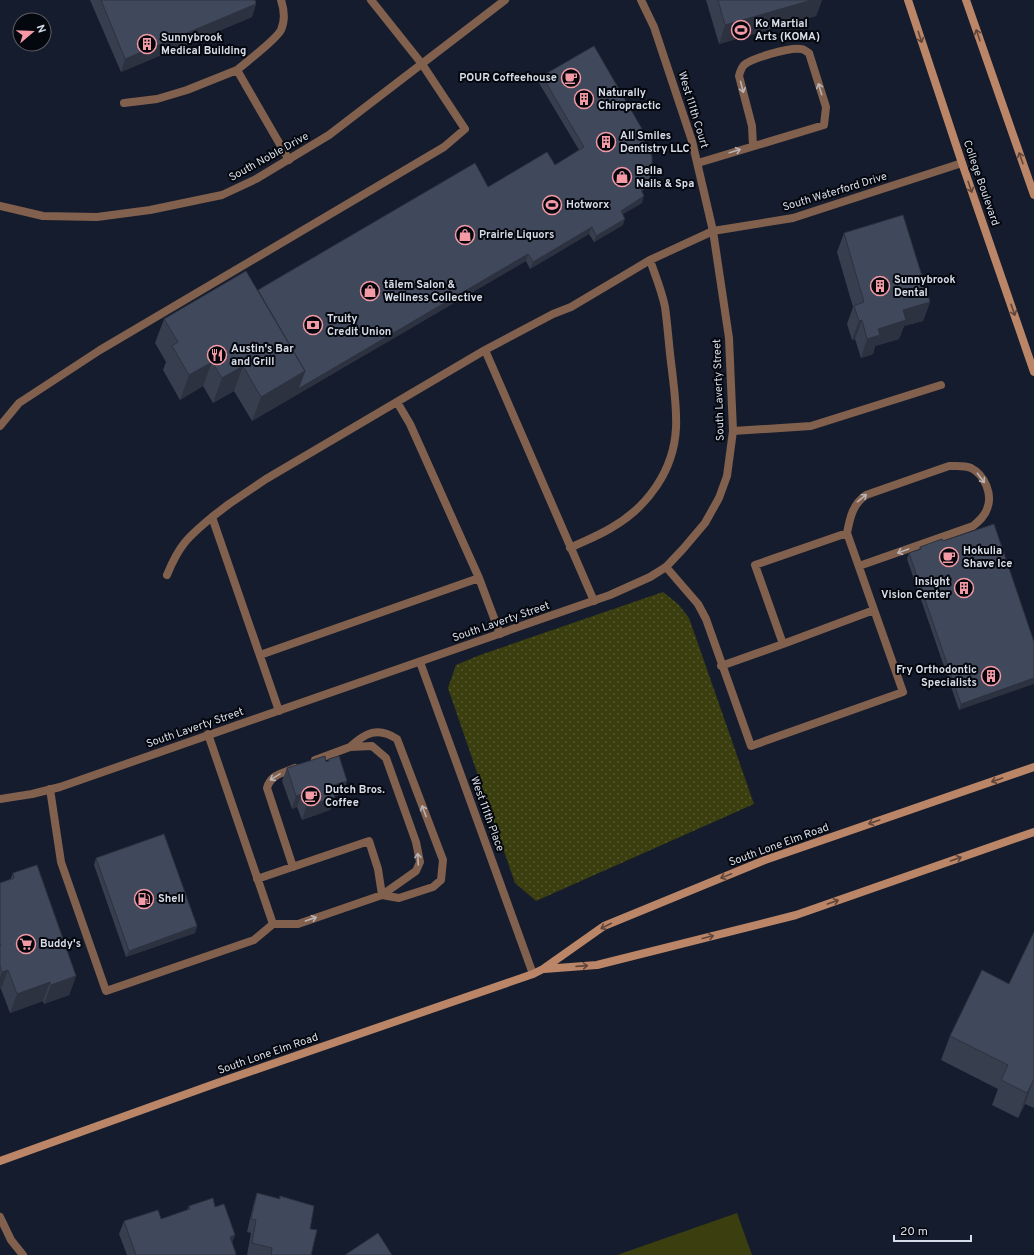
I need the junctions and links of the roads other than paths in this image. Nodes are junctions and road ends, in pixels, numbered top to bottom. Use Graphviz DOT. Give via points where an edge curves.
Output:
graph roads {
  1 [pos="281,0"];
  2 [pos="371,0"];
  3 [pos="505,0"];
  4 [pos="641,0"];
  5 [pos="908,0"];
  6 [pos="966,0"];
  7 [pos="422,64"];
  8 [pos="237,70"];
  9 [pos="124,103"];
  10 [pos="753,146"];
  11 [pos="289,160"];
  12 [pos="698,163"];
  13 [pos="962,163"];
  14 [pos="1034,195"];
  15 [pos="0,206"];
  16 [pos="713,231"];
  17 [pos="650,260"];
  18 [pos="485,350"];
  19 [pos="1034,372"];
  20 [pos="941,385"];
  21 [pos="397,402"];
  22 [pos="0,426"];
  23 [pos="733,431"];
  24 [pos="212,517"];
  25 [pos="847,533"];
  26 [pos="570,548"];
  27 [pos="859,566"];
  28 [pos="666,567"];
  29 [pos="167,576"];
  30 [pos="479,578"];
  31 [pos="594,601"];
  32 [pos="874,610"];
  33 [pos="500,634"];
  34 [pos="783,644"];
  35 [pos="260,655"];
  36 [pos="420,662"];
  37 [pos="721,666"];
  38 [pos="279,711"];
  39 [pos="208,734"];
  40 [pos="350,747"];
  41 [pos="1034,767"];
  42 [pos="50,789"];
  43 [pos="0,798"];
  44 [pos="1034,832"];
  45 [pos="294,867"];
  46 [pos="257,879"];
  47 [pos="382,895"];
  48 [pos="273,924"];
  49 [pos="543,969"];
  50 [pos="533,974"];
  51 [pos="0,1161"];
  52 [pos="0,1217"];
  53 [pos="23,1255"];
  1 -- 8 [label="street" via="284,10 280,31"];
  2 -- 7 [label="street"];
  3 -- 7 [label="street, South Noble Drive"];
  4 -- 12 [label="street, West 111th Court" via="654,27"];
  5 -- 13 [label="street, College Boulevard, one-way"];
  14 -- 6 [label="street, one-way"];
  7 -- 11 [label="street, South Noble Drive" via="329,135"];
  7 -- 22 [label="street" via="465,129 444,147 100,350 19,403"];
  8 -- 9 [label="street" via="157,99"];
  8 -- 11 [label="street"];
  10 -- 10 [label="street, one-way" via="824,125 826,107 809,53 801,49 786,50 759,58 740,70 739,76 752,126"];
  12 -- 10 [label="street, one-way"];
  11 -- 15 [label="street, South Noble Drive" via="222,195 150,210 97,217 43,216"];
  12 -- 16 [label="street, West 111th Court"];
  13 -- 16 [label="street, South Waterford Drive" via="793,218"];
  13 -- 19 [label="street, College Boulevard, one-way"];
  16 -- 17 [label="street, South Waterford Drive"];
  16 -- 23 [label="street, South Laverty Street" via="729,338"];
  17 -- 18 [label="street, South Waterford Drive" via="571,307"];
  17 -- 26 [label="street" via="664,305 676,407 672,453 663,475 641,506 611,528"];
  18 -- 21 [label="street, South Waterford Drive"];
  18 -- 26 [label="street"];
  20 -- 23 [label="street" via="811,426"];
  21 -- 24 [label="street, South Waterford Drive" via="266,479"];
  21 -- 30 [label="street" via="410,424"];
  23 -- 28 [label="street, South Laverty Street" via="727,476 719,498 705,523"];
  24 -- 29 [label="street, South Waterford Drive" via="181,546"];
  24 -- 35 [label="street"];
  25 -- 27 [label="street"];
  25 -- 27 [label="street, one-way" via="853,508 866,495 949,466 971,469 979,474 988,490 987,509 973,526"];
  25 -- 34 [label="street" via="755,565"];
  26 -- 31 [label="street"];
  27 -- 32 [label="street"];
  28 -- 31 [label="street, South Laverty Street" via="650,577"];
  28 -- 37 [label="street" via="698,604 706,619"];
  30 -- 33 [label="street"];
  30 -- 35 [label="street"];
  31 -- 33 [label="street, South Laverty Street"];
  32 -- 34 [label="street"];
  32 -- 37 [label="street" via="903,692 751,746"];
  33 -- 36 [label="street, South Laverty Street"];
  34 -- 37 [label="street"];
  35 -- 38 [label="street"];
  36 -- 38 [label="street, South Laverty Street"];
  36 -- 50 [label="street, West 111th Place"];
  38 -- 39 [label="street, South Laverty Street"];
  39 -- 42 [label="street, South Laverty Street"];
  39 -- 46 [label="street"];
  40 -- 45 [label="street, one-way" via="277,775 269,781 267,788"];
  47 -- 40 [label="street, one-way" via="416,872 420,862 416,842 386,758 372,746"];
  47 -- 40 [label="street, one-way" via="399,898 433,887 441,880 443,860 397,739 389,733 375,732 361,738"];
  41 -- 49 [label="street, South Lone Elm Road, one-way" via="765,860 618,920 604,926"];
  42 -- 43 [label="street, South Laverty Street"];
  42 -- 48 [label="street" via="61,862 106,991 254,940"];
  49 -- 44 [label="street, South Lone Elm Road, one-way" via="597,965 796,914"];
  45 -- 46 [label="street"];
  45 -- 47 [label="street" via="369,841 378,869"];
  46 -- 48 [label="street"];
  48 -- 47 [label="street, one-way" via="298,924"];
  49 -- 50 [label="street, South Lone Elm Road"];
  50 -- 51 [label="street, South Lone Elm Road"];
  52 -- 53 [label="street" via="11,1240"];
}
